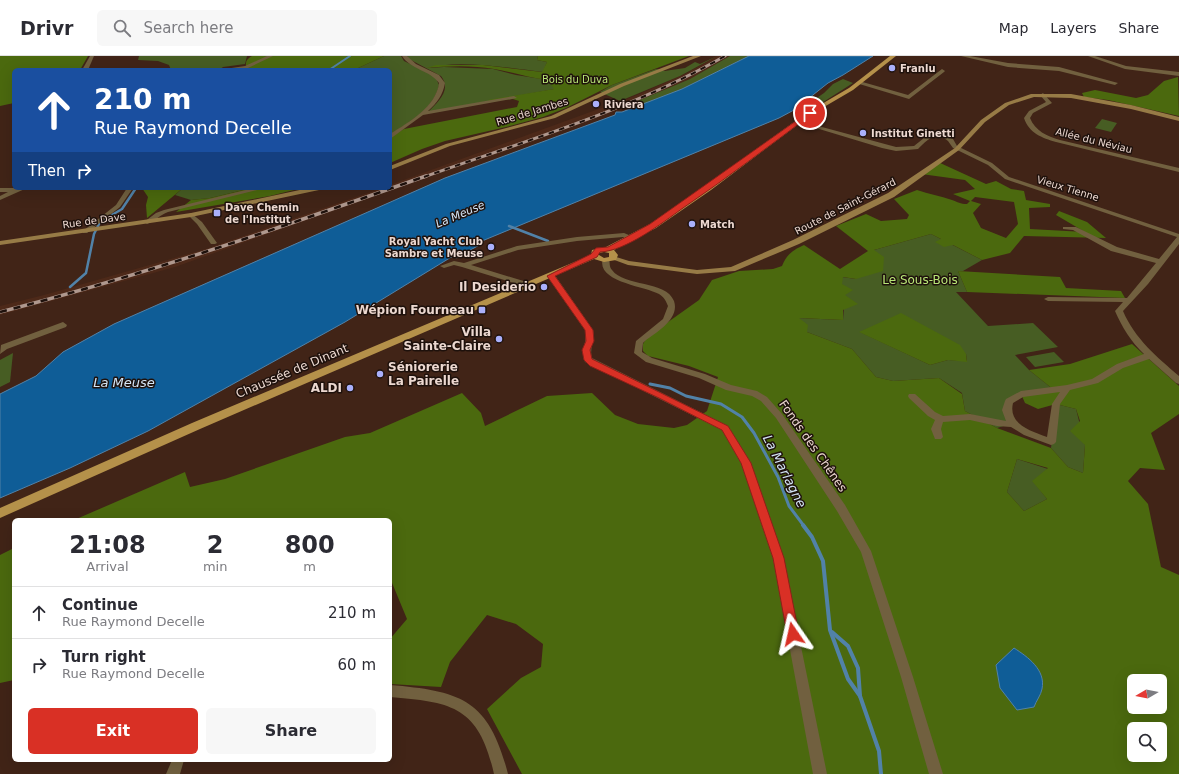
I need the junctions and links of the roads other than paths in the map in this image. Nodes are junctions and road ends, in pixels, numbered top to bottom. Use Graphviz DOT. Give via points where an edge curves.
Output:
graph roads {
  1 [pos="92,56"];
  2 [pos="271,56"];
  3 [pos="404,56"];
  4 [pos="698,56"];
  5 [pos="893,56"];
  6 [pos="963,56"];
  7 [pos="1005,56"];
  8 [pos="1090,56"];
  9 [pos="1003,64"];
  10 [pos="86,68"];
  11 [pos="238,68"];
  12 [pos="942,70"];
  13 [pos="1179,74"];
  14 [pos="859,83"];
  15 [pos="1114,83"];
  16 [pos="1043,96"];
  17 [pos="514,98"];
  18 [pos="422,114"];
  19 [pos="1179,119"];
  20 [pos="798,122"];
  21 [pos="392,136"];
  22 [pos="957,149"];
  23 [pos="392,167"];
  24 [pos="1179,170"];
  25 [pos="12,189"];
  26 [pos="0,190"];
  27 [pos="19,190"];
  28 [pos="129,190"];
  29 [pos="254,190"];
  30 [pos="310,190"];
  31 [pos="0,198"];
  32 [pos="191,215"];
  33 [pos="146,222"];
  34 [pos="1065,228"];
  35 [pos="85,232"];
  36 [pos="1179,236"];
  37 [pos="632,238"];
  38 [pos="1179,239"];
  39 [pos="0,243"];
  40 [pos="212,243"];
  41 [pos="609,250"];
  42 [pos="595,256"];
  43 [pos="609,259"];
  44 [pos="1161,262"];
  45 [pos="464,265"];
  46 [pos="444,266"];
  47 [pos="551,276"];
  48 [pos="527,285"];
  49 [pos="1048,299"];
  50 [pos="1128,300"];
  51 [pos="63,325"];
  52 [pos="1,347"];
  53 [pos="1150,355"];
  54 [pos="1179,381"];
  55 [pos="1067,388"];
  56 [pos="912,396"];
  57 [pos="940,418"];
  58 [pos="1013,423"];
  59 [pos="938,437"];
  60 [pos="0,513"];
  61 [pos="392,691"];
  62 [pos="177,762"];
  63 [pos="173,774"];
  64 [pos="501,774"];
  65 [pos="820,774"];
  66 [pos="936,774"];
  1 -- 10 [label="street"];
  2 -- 11 [label="street"];
  3 -- 18 [label="street" via="407,61 437,76 442,82 440,96"];
  4 -- 23 [label="main road, Rue de Jambes" via="622,85 553,117 448,145"];
  5 -- 14 [label="main road"];
  6 -- 9 [label="street"];
  7 -- 9 [label="street"];
  8 -- 13 [label="street" via="1125,67"];
  9 -- 15 [label="street" via="1059,69"];
  12 -- 14 [label="street" via="909,97"];
  14 -- 20 [label="main road"];
  16 -- 19 [label="main road, Route de Saint-Gérard" via="1070,96"];
  16 -- 22 [label="main road, Route de Saint-Gérard" via="1034,95 1007,104 983,121"];
  16 -- 24 [label="street, Allée du Néviau" via="1049,103 1031,112 1027,118 1029,124 1040,133 1058,141"];
  17 -- 18 [label="street"];
  18 -- 21 [label="street"];
  20 -- 22 [label="street" via="896,149 916,148 929,135 941,134 946,135"];
  20 -- 37 [label="main road" via="708,188"];
  22 -- 36 [label="street, Vieux Tienne" via="990,164 1014,181"];
  22 -- 43 [label="main road, Route de Saint-Gérard" via="891,195 796,242 732,269 697,272"];
  25 -- 26 [label="street"];
  27 -- 31 [label="street"];
  28 -- 35 [label="street" via="118,206"];
  29 -- 33 [label="street" via="166,211"];
  30 -- 32 [label="main road"];
  32 -- 33 [label="main road, Rue de Dave"];
  32 -- 40 [label="street" via="200,223"];
  33 -- 35 [label="main road, Rue de Dave"];
  34 -- 44 [label="street" via="1074,228 1114,249"];
  35 -- 39 [label="main road, Rue de Dave"];
  37 -- 41 [label="main road"];
  37 -- 45 [label="street" via="624,235 577,239 518,248"];
  38 -- 44 [label="street"];
  41 -- 42 [label="main road, Chaussée de Dinant" via="598,250"];
  41 -- 43 [label="main road" via="614,255"];
  42 -- 43 [label="main road"];
  42 -- 47 [label="main road, Chaussée de Dinant"];
  43 -- 66 [label="street, Fonds des Chênes" via="606,267 609,272 621,280 652,287 668,297 670,302 668,318 642,339 638,353 648,360 702,376 729,388 754,393 764,399 779,416 841,508 866,551"];
  44 -- 50 [label="street"];
  45 -- 46 [label="street" via="454,263"];
  45 -- 48 [label="street"];
  47 -- 48 [label="main road, Chaussée de Dinant"];
  47 -- 65 [label="street" via="589,330 590,341 586,350 588,360 725,428 746,463 778,558"];
  48 -- 60 [label="main road, Chaussée de Dinant" via="196,426"];
  49 -- 50 [label="street"];
  50 -- 53 [label="street" via="1119,311 1123,322"];
  51 -- 52 [label="street"];
  53 -- 54 [label="street"];
  53 -- 55 [label="street" via="1120,366 1094,381"];
  55 -- 58 [label="street" via="1021,394 1009,401 1006,413"];
  55 -- 58 [label="street" via="1056,404 1051,442 1018,428"];
  56 -- 57 [label="street" via="923,404 928,412"];
  57 -- 58 [label="street" via="972,417 1006,425"];
  57 -- 59 [label="street" via="936,429"];
  61 -- 64 [label="street" via="435,695 459,705 475,716 486,731"];
  62 -- 63 [label="street"];
}
